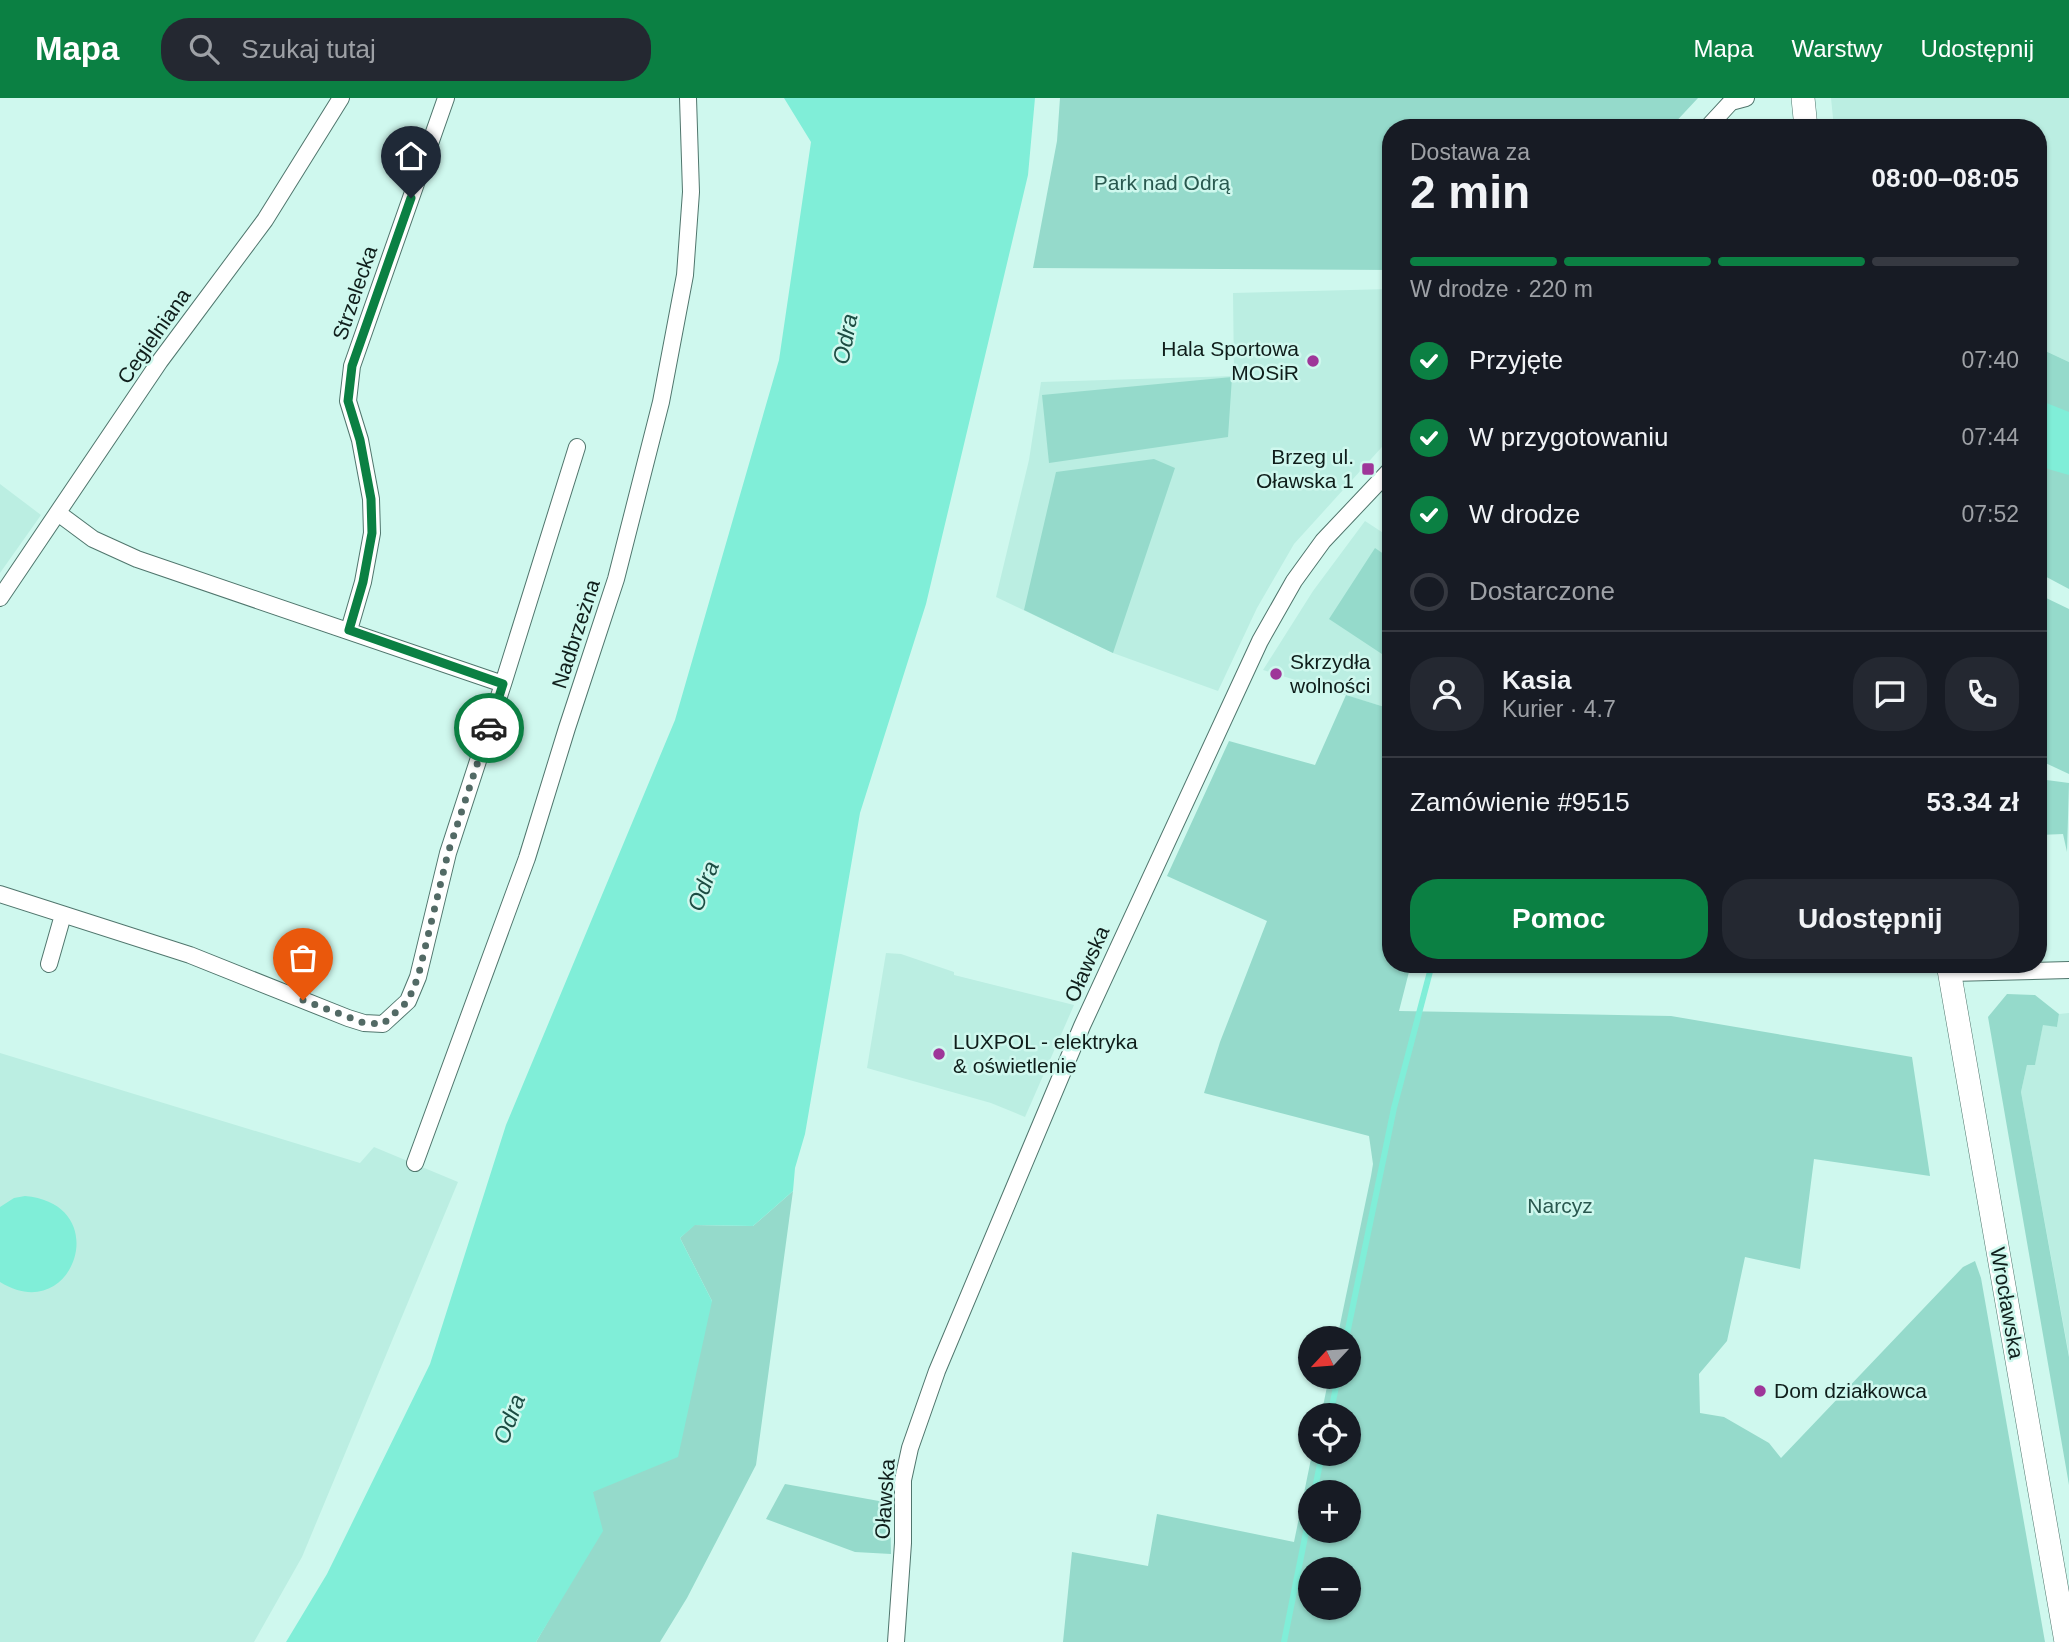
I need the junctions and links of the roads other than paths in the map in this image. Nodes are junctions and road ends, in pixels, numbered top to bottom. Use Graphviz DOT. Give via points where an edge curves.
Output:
graph roads {
  1 [pos="341,98"];
  2 [pos="446,98"];
  3 [pos="688,98"];
  4 [pos="1746,98"];
  5 [pos="1803,98"];
  6 [pos="1715,119"];
  7 [pos="1805,119"];
  8 [pos="577,447"];
  9 [pos="1382,479"];
  10 [pos="58,513"];
  11 [pos="0,598"];
  12 [pos="349,630"];
  13 [pos="503,684"];
  14 [pos="0,894"];
  15 [pos="63,915"];
  16 [pos="49,964"];
  17 [pos="2047,970"];
  18 [pos="2069,970"];
  19 [pos="1950,973"];
  20 [pos="415,1163"];
  21 [pos="2063,1594"];
  22 [pos="896,1642"];
  23 [pos="2066,1642"];
  1 -- 10 [label="street, Cegielniana" via="265,220 160,361"];
  2 -- 12 [label="street, Strzelecka" via="352,366 348,401 371,499 372,533"];
  3 -- 20 [label="street, Nadbrzeżna" via="691,192 685,275 661,402 616,579 527,858"];
  4 -- 6 [label="street" via="1731,102"];
  5 -- 7 [label="street"];
  8 -- 13 [label="street"];
  9 -- 22 [label="street, Oławska" via="1323,541 1260,641 1013,1188 910,1448 903,1480"];
  10 -- 11 [label="street, Cegielniana"];
  10 -- 12 [label="street" via="93,539 137,559"];
  12 -- 13 [label="street"];
  13 -- 15 [label="street" via="448,853 418,977 408,1001 383,1024 348,1018 190,955"];
  14 -- 15 [label="street"];
  15 -- 16 [label="street"];
  17 -- 18 [label="street"];
  19 -- 21 [label="street, Wrocławska"];
  21 -- 23 [label="street, Wrocławska"];
}
